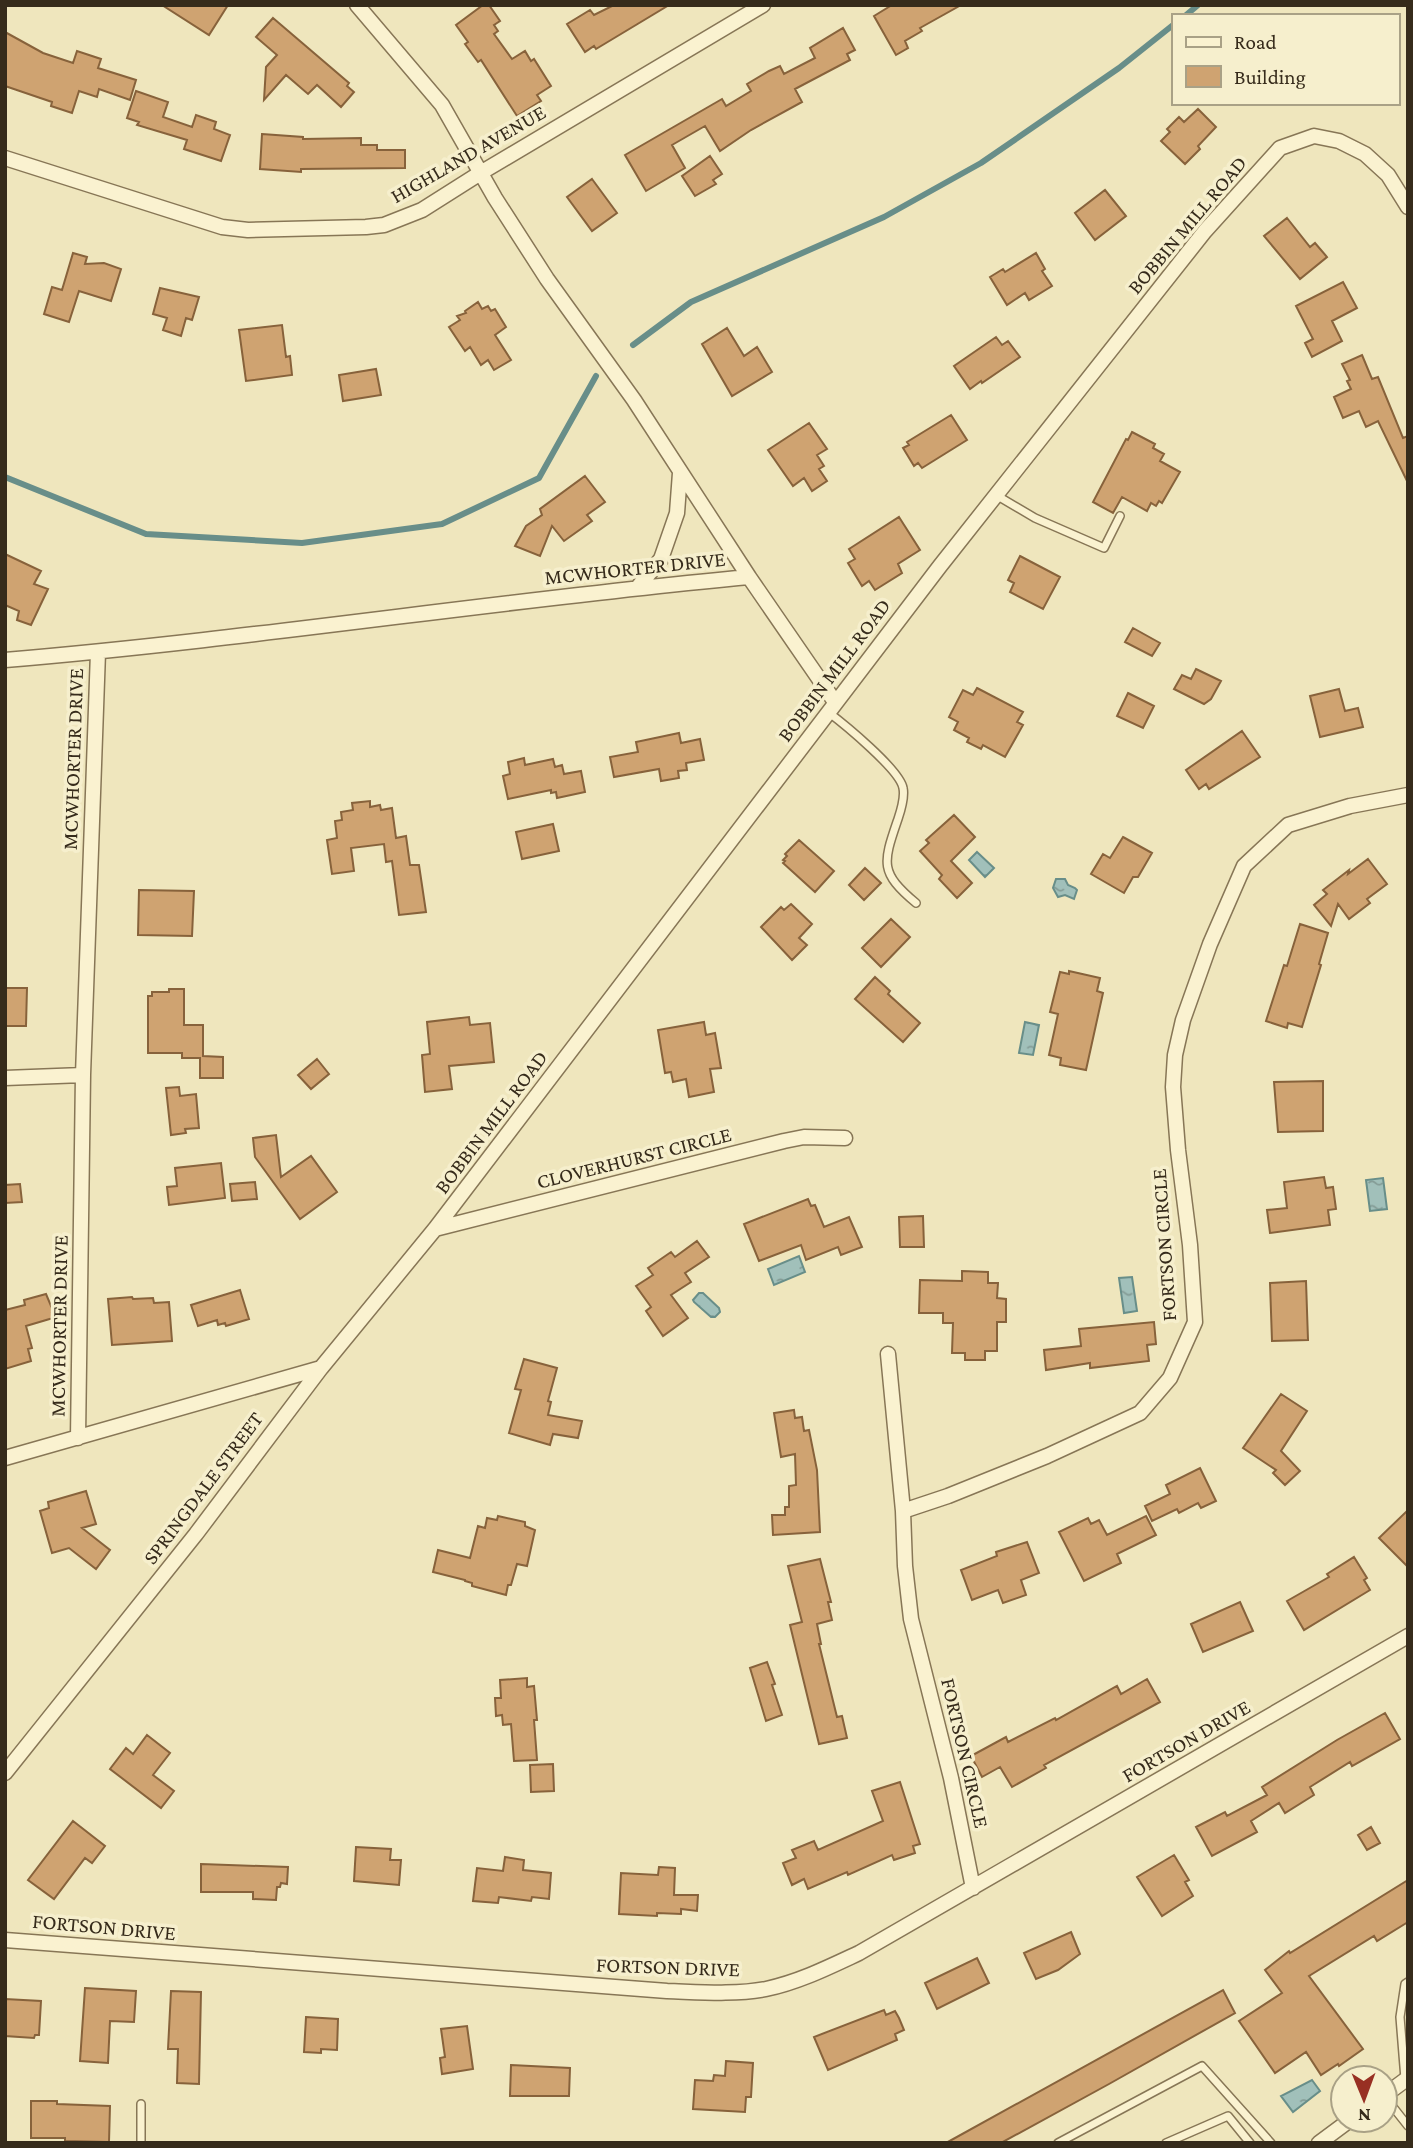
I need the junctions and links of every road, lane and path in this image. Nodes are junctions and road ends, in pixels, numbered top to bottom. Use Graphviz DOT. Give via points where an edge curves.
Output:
graph roads {
  1 [pos="357,5"];
  2 [pos="764,5"];
  3 [pos="5,158"];
  4 [pos="482,172"];
  5 [pos="1408,207"];
  6 [pos="680,473"];
  7 [pos="996,495"];
  8 [pos="1120,516"];
  9 [pos="749,578"];
  10 [pos="638,587"];
  11 [pos="98,652"];
  12 [pos="5,660"];
  13 [pos="831,707"];
  14 [pos="1408,795"];
  15 [pos="916,903"];
  16 [pos="83,1075"];
  17 [pos="5,1079"];
  18 [pos="845,1138"];
  19 [pos="435,1229"];
  20 [pos="888,1354"];
  21 [pos="321,1368"];
  22 [pos="78,1438"];
  23 [pos="5,1458"];
  24 [pos="903,1511"];
  25 [pos="1408,1636"];
  26 [pos="5,1773"];
  27 [pos="973,1888"];
  28 [pos="5,1940"];
  29 [pos="1407,1985"];
  30 [pos="1407,2079"];
  31 [pos="141,2104"];
  32 [pos="1241,2109"];
  33 [pos="1228,2116"];
  34 [pos="141,2143"];
  35 [pos="1058,2143"];
  36 [pos="1166,2143"];
  37 [pos="1250,2143"];
  38 [pos="1270,2143"];
  1 -- 4 [label="street, MCWHORTER DRIVE" via="442,105"];
  2 -- 4 [label="street, HIGHLAND AVENUE"];
  3 -- 4 [label="street, HIGHLAND AVENUE" via="222,227 248,230 384,225 422,210"];
  4 -- 6 [label="street, MCWHORTER DRIVE" via="547,279"];
  5 -- 7 [label="street, BOBBIN MILL ROAD" via="1388,175 1365,154 1339,141 1314,136 1280,148 1205,231"];
  6 -- 9 [label="street, MCWHORTER DRIVE"];
  6 -- 10 [label="street" via="677,513 661,559"];
  7 -- 8 [label="lane" via="1104,548"];
  7 -- 13 [label="street, BOBBIN MILL ROAD"];
  9 -- 10 [label="street, MCWHORTER DRIVE"];
  9 -- 13 [label="street, MCWHORTER DRIVE"];
  10 -- 11 [label="street, MCWHORTER DRIVE"];
  11 -- 12 [label="street"];
  11 -- 16 [label="street, MCWHORTER DRIVE"];
  13 -- 15 [label="lane" via="898,776 904,788 888,871 897,887"];
  13 -- 19 [label="street, BOBBIN MILL ROAD"];
  14 -- 24 [label="street, FORTSON CIRCLE" via="1288,825 1244,866 1210,944 1175,1055 1173,1087 1195,1322 1170,1378 1140,1413 1047,1456"];
  16 -- 17 [label="street"];
  16 -- 22 [label="street, MCWHORTER DRIVE"];
  18 -- 19 [label="street, CLOVERHURST CIRCLE" via="784,1141"];
  19 -- 21 [label="street, SPRINGDALE STREET"];
  20 -- 24 [label="street"];
  21 -- 22 [label="street"];
  21 -- 26 [label="street, SPRINGDALE STREET" via="196,1534"];
  22 -- 23 [label="street"];
  24 -- 27 [label="street, FORTSON CIRCLE" via="911,1619"];
  25 -- 27 [label="street, FORTSON DRIVE"];
  27 -- 28 [label="street, FORTSON DRIVE" via="859,1953 806,1977 765,1989 722,1992"];
  29 -- 30 [label="lane" via="1400,2017"];
  31 -- 34 [label="lane"];
  32 -- 33 [label="lane"];
  32 -- 35 [label="lane" via="1202,2066"];
  32 -- 38 [label="lane"];
  33 -- 36 [label="lane"];
  33 -- 37 [label="lane"];
}
